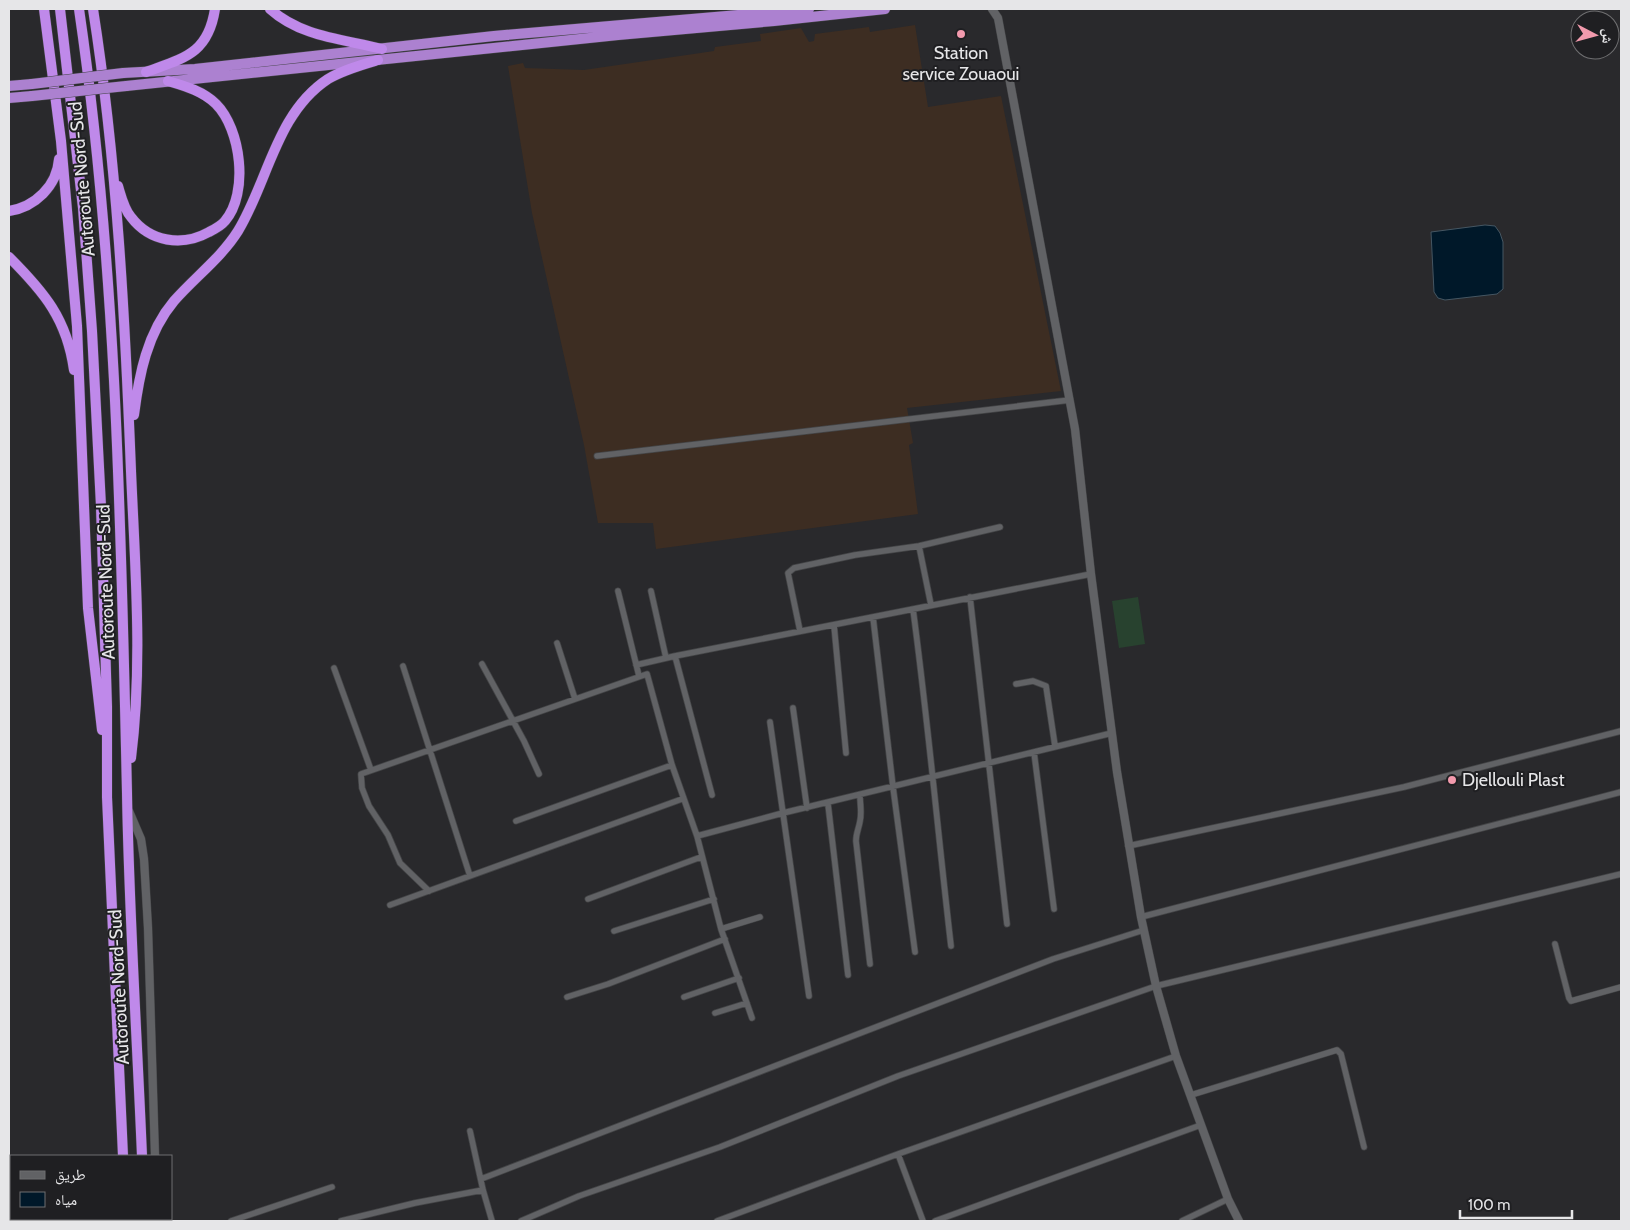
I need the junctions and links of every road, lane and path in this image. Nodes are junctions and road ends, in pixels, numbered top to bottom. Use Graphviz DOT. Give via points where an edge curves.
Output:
graph roads {
  1 [pos="44,9"];
  2 [pos="60,9"];
  3 [pos="79,9"];
  4 [pos="93,9"];
  5 [pos="98,9"];
  6 [pos="215,9"];
  7 [pos="270,9"];
  8 [pos="809,9"];
  9 [pos="884,9"];
  10 [pos="992,9"];
  11 [pos="1002,9"];
  12 [pos="998,18"];
  13 [pos="97,32"];
  14 [pos="382,49"];
  15 [pos="378,60"];
  16 [pos="146,72"];
  17 [pos="168,81"];
  18 [pos="9,86"];
  19 [pos="9,98"];
  20 [pos="110,139"];
  21 [pos="61,141"];
  22 [pos="9,210"];
  23 [pos="9,257"];
  24 [pos="1070,400"];
  25 [pos="81,422"];
  26 [pos="596,456"];
  27 [pos="131,470"];
  28 [pos="1000,527"];
  29 [pos="919,546"];
  30 [pos="1091,574"];
  31 [pos="618,591"];
  32 [pos="650,591"];
  33 [pos="970,598"];
  34 [pos="931,606"];
  35 [pos="913,609"];
  36 [pos="873,617"];
  37 [pos="834,625"];
  38 [pos="800,631"];
  39 [pos="557,643"];
  40 [pos="675,656"];
  41 [pos="666,658"];
  42 [pos="645,663"];
  43 [pos="482,664"];
  44 [pos="636,665"];
  45 [pos="403,666"];
  46 [pos="334,668"];
  47 [pos="647,674"];
  48 [pos="639,676"];
  49 [pos="1016,684"];
  50 [pos="575,699"];
  51 [pos="793,708"];
  52 [pos="513,720"];
  53 [pos="770,722"];
  54 [pos="1621,731"];
  55 [pos="1112,734"];
  56 [pos="1055,746"];
  57 [pos="430,750"];
  58 [pos="1034,752"];
  59 [pos="846,753"];
  60 [pos="989,763"];
  61 [pos="672,765"];
  62 [pos="371,770"];
  63 [pos="539,774"];
  64 [pos="932,777"];
  65 [pos="893,787"];
  66 [pos="1621,792"];
  67 [pos="712,795"];
  68 [pos="860,795"];
  69 [pos="107,797"];
  70 [pos="682,799"];
  71 [pos="127,801"];
  72 [pos="828,804"];
  73 [pos="807,808"];
  74 [pos="782,813"];
  75 [pos="516,822"];
  76 [pos="697,836"];
  77 [pos="1128,846"];
  78 [pos="701,856"];
  79 [pos="1621,874"];
  80 [pos="470,876"];
  81 [pos="429,891"];
  82 [pos="588,898"];
  83 [pos="714,899"];
  84 [pos="390,906"];
  85 [pos="1054,909"];
  86 [pos="760,917"];
  87 [pos="1141,917"];
  88 [pos="1007,924"];
  89 [pos="721,929"];
  90 [pos="1144,930"];
  91 [pos="614,931"];
  92 [pos="725,939"];
  93 [pos="1556,944"];
  94 [pos="951,946"];
  95 [pos="915,952"];
  96 [pos="870,964"];
  97 [pos="848,975"];
  98 [pos="739,978"];
  99 [pos="1156,986"];
  100 [pos="1621,988"];
  101 [pos="809,996"];
  102 [pos="567,997"];
  103 [pos="684,997"];
  104 [pos="747,1003"];
  105 [pos="715,1013"];
  106 [pos="752,1018"];
  107 [pos="1176,1056"];
  108 [pos="1191,1095"];
  109 [pos="1201,1125"];
  110 [pos="470,1132"];
  111 [pos="1364,1147"];
  112 [pos="898,1154"];
  113 [pos="123,1155"];
  114 [pos="142,1155"];
  115 [pos="155,1155"];
  116 [pos="481,1178"];
  117 [pos="332,1187"];
  118 [pos="483,1190"];
  119 [pos="1228,1199"];
  120 [pos="231,1221"];
  121 [pos="341,1221"];
  122 [pos="492,1221"];
  123 [pos="521,1221"];
  124 [pos="717,1221"];
  125 [pos="923,1221"];
  126 [pos="935,1221"];
  127 [pos="1182,1221"];
  128 [pos="1239,1221"];
  1 -- 21 [label="highway"];
  2 -- 69 [label="highway, Autoroute Nord-Sud" via="83,208 92,331 108,706"];
  3 -- 71 [label="highway, Autoroute Nord-Sud" via="103,213 112,348 124,618"];
  4 -- 13 [label="highway"];
  5 -- 13 [label="highway"];
  6 -- 16 [label="highway" via="210,31 202,44 189,55"];
  7 -- 14 [label="highway" via="310,33"];
  8 -- 14 [label="highway"];
  9 -- 15 [label="highway"];
  10 -- 12 [label="street"];
  11 -- 12 [label="street"];
  12 -- 24 [label="street"];
  13 -- 20 [label="highway"];
  14 -- 16 [label="highway"];
  15 -- 17 [label="highway"];
  15 -- 27 [label="highway" via="328,80 304,100 276,147 238,230 215,261 173,302 160,322 145,358 137,392"];
  16 -- 18 [label="highway, bridge"];
  17 -- 19 [label="highway, bridge"];
  17 -- 20 [label="highway" via="205,95 217,105 229,125 240,166 238,193 226,221 187,241 155,237 142,228 130,216 122,198 115,177"];
  20 -- 27 [label="highway" via="126,332"];
  21 -- 22 [label="highway" via="59,167 42,197 27,206"];
  21 -- 25 [label="highway" via="77,326"];
  23 -- 25 [label="highway" via="49,301 59,318 72,360"];
  24 -- 26 [label="street"];
  24 -- 30 [label="street"];
  25 -- 69 [label="highway" via="88,608"];
  27 -- 71 [label="highway" via="138,628 136,723"];
  28 -- 29 [label="street"];
  29 -- 34 [label="street"];
  29 -- 38 [label="street" via="794,568 788,573"];
  30 -- 33 [label="street"];
  30 -- 55 [label="street"];
  31 -- 44 [label="street"];
  32 -- 41 [label="street"];
  33 -- 34 [label="street"];
  33 -- 60 [label="street"];
  34 -- 35 [label="street"];
  35 -- 36 [label="street"];
  35 -- 64 [label="street"];
  36 -- 37 [label="street"];
  36 -- 65 [label="street"];
  37 -- 38 [label="street"];
  37 -- 59 [label="street"];
  38 -- 40 [label="street"];
  39 -- 50 [label="street"];
  40 -- 41 [label="street"];
  40 -- 67 [label="street"];
  41 -- 42 [label="street"];
  42 -- 44 [label="street"];
  42 -- 47 [label="street"];
  43 -- 52 [label="street"];
  44 -- 48 [label="street"];
  45 -- 57 [label="street"];
  46 -- 62 [label="street"];
  47 -- 48 [label="street"];
  47 -- 61 [label="street"];
  48 -- 50 [label="street"];
  49 -- 56 [label="street" via="1033,681 1046,686"];
  50 -- 52 [label="street"];
  51 -- 73 [label="street"];
  52 -- 57 [label="street"];
  52 -- 63 [label="street"];
  53 -- 74 [label="street"];
  54 -- 77 [label="street" via="1404,787"];
  55 -- 56 [label="street"];
  55 -- 77 [label="street"];
  56 -- 58 [label="street"];
  57 -- 62 [label="street"];
  57 -- 80 [label="street"];
  58 -- 60 [label="street"];
  58 -- 85 [label="street"];
  60 -- 64 [label="street"];
  60 -- 88 [label="street"];
  61 -- 70 [label="street"];
  61 -- 75 [label="street"];
  62 -- 81 [label="street" via="361,774 369,806 388,835 400,863"];
  64 -- 65 [label="street"];
  64 -- 94 [label="street"];
  65 -- 68 [label="street"];
  65 -- 95 [label="street"];
  66 -- 87 [label="street"];
  68 -- 72 [label="street"];
  68 -- 96 [label="street" via="860,824 856,841"];
  69 -- 113 [label="highway, Autoroute Nord-Sud"];
  70 -- 76 [label="street"];
  70 -- 80 [label="street"];
  71 -- 114 [label="highway, Autoroute Nord-Sud"];
  71 -- 115 [label="street" via="144,859"];
  72 -- 73 [label="street"];
  72 -- 97 [label="street"];
  73 -- 74 [label="street"];
  74 -- 76 [label="street"];
  74 -- 101 [label="street"];
  76 -- 78 [label="street"];
  77 -- 87 [label="street"];
  78 -- 82 [label="street"];
  78 -- 83 [label="street"];
  79 -- 99 [label="street"];
  80 -- 81 [label="street"];
  81 -- 84 [label="street"];
  83 -- 89 [label="street"];
  83 -- 91 [label="street"];
  86 -- 89 [label="street"];
  87 -- 90 [label="street"];
  89 -- 92 [label="street"];
  90 -- 99 [label="street"];
  90 -- 116 [label="street" via="1053,959"];
  92 -- 98 [label="street"];
  92 -- 102 [label="street"];
  93 -- 100 [label="street" via="1571,1001"];
  98 -- 103 [label="street"];
  98 -- 104 [label="street"];
  99 -- 107 [label="street"];
  99 -- 123 [label="street" via="898,1076 720,1147 579,1196"];
  104 -- 105 [label="street"];
  104 -- 106 [label="street"];
  107 -- 108 [label="street"];
  107 -- 112 [label="street"];
  108 -- 109 [label="street"];
  108 -- 111 [label="street" via="1336,1050 1341,1054"];
  109 -- 119 [label="street"];
  109 -- 126 [label="street"];
  110 -- 116 [label="street"];
  112 -- 124 [label="street"];
  112 -- 125 [label="street"];
  116 -- 118 [label="street"];
  117 -- 120 [label="street"];
  118 -- 121 [label="street"];
  118 -- 122 [label="street"];
  119 -- 127 [label="street"];
  119 -- 128 [label="street"];
}
